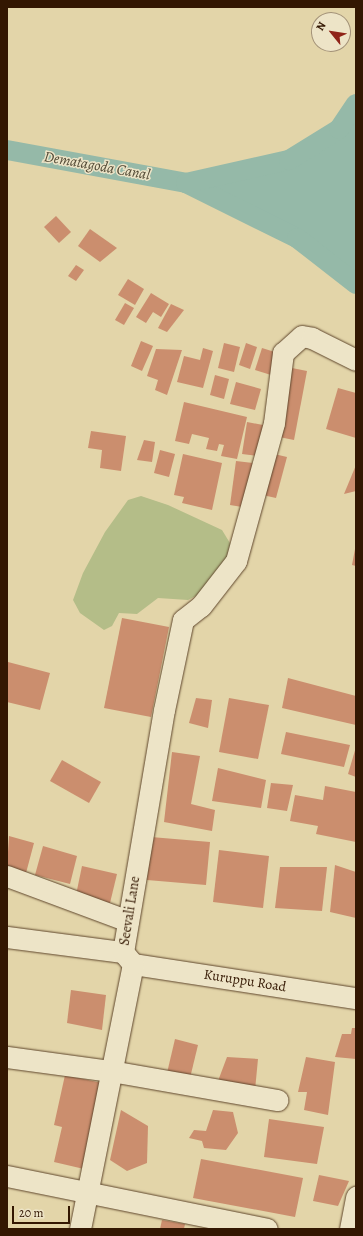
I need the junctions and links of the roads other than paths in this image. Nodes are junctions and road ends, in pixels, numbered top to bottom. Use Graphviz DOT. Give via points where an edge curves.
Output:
graph roads {
  1 [pos="356,360"];
  2 [pos="8,881"];
  3 [pos="128,921"];
  4 [pos="7,937"];
  5 [pos="128,958"];
  6 [pos="356,998"];
  7 [pos="7,1057"];
  8 [pos="111,1071"];
  9 [pos="277,1100"];
  10 [pos="7,1176"];
  11 [pos="89,1194"];
  12 [pos="356,1197"];
  13 [pos="80,1229"];
  14 [pos="267,1229"];
  15 [pos="351,1229"];
  1 -- 3 [label="street, Seevali Lane" via="312,338 302,336 283,353 274,423 236,561 201,606 183,620"];
  2 -- 3 [label="street"];
  3 -- 5 [label="street, Seevali Lane"];
  4 -- 5 [label="street, Kuruppu Road"];
  5 -- 6 [label="street, Kuruppu Road"];
  5 -- 8 [label="street, Seevali Lane"];
  7 -- 8 [label="street"];
  8 -- 9 [label="street"];
  8 -- 11 [label="street, Seevali Lane"];
  10 -- 11 [label="street"];
  11 -- 13 [label="street, Seevali Lane"];
  11 -- 14 [label="street"];
  12 -- 15 [label="street"];
}
